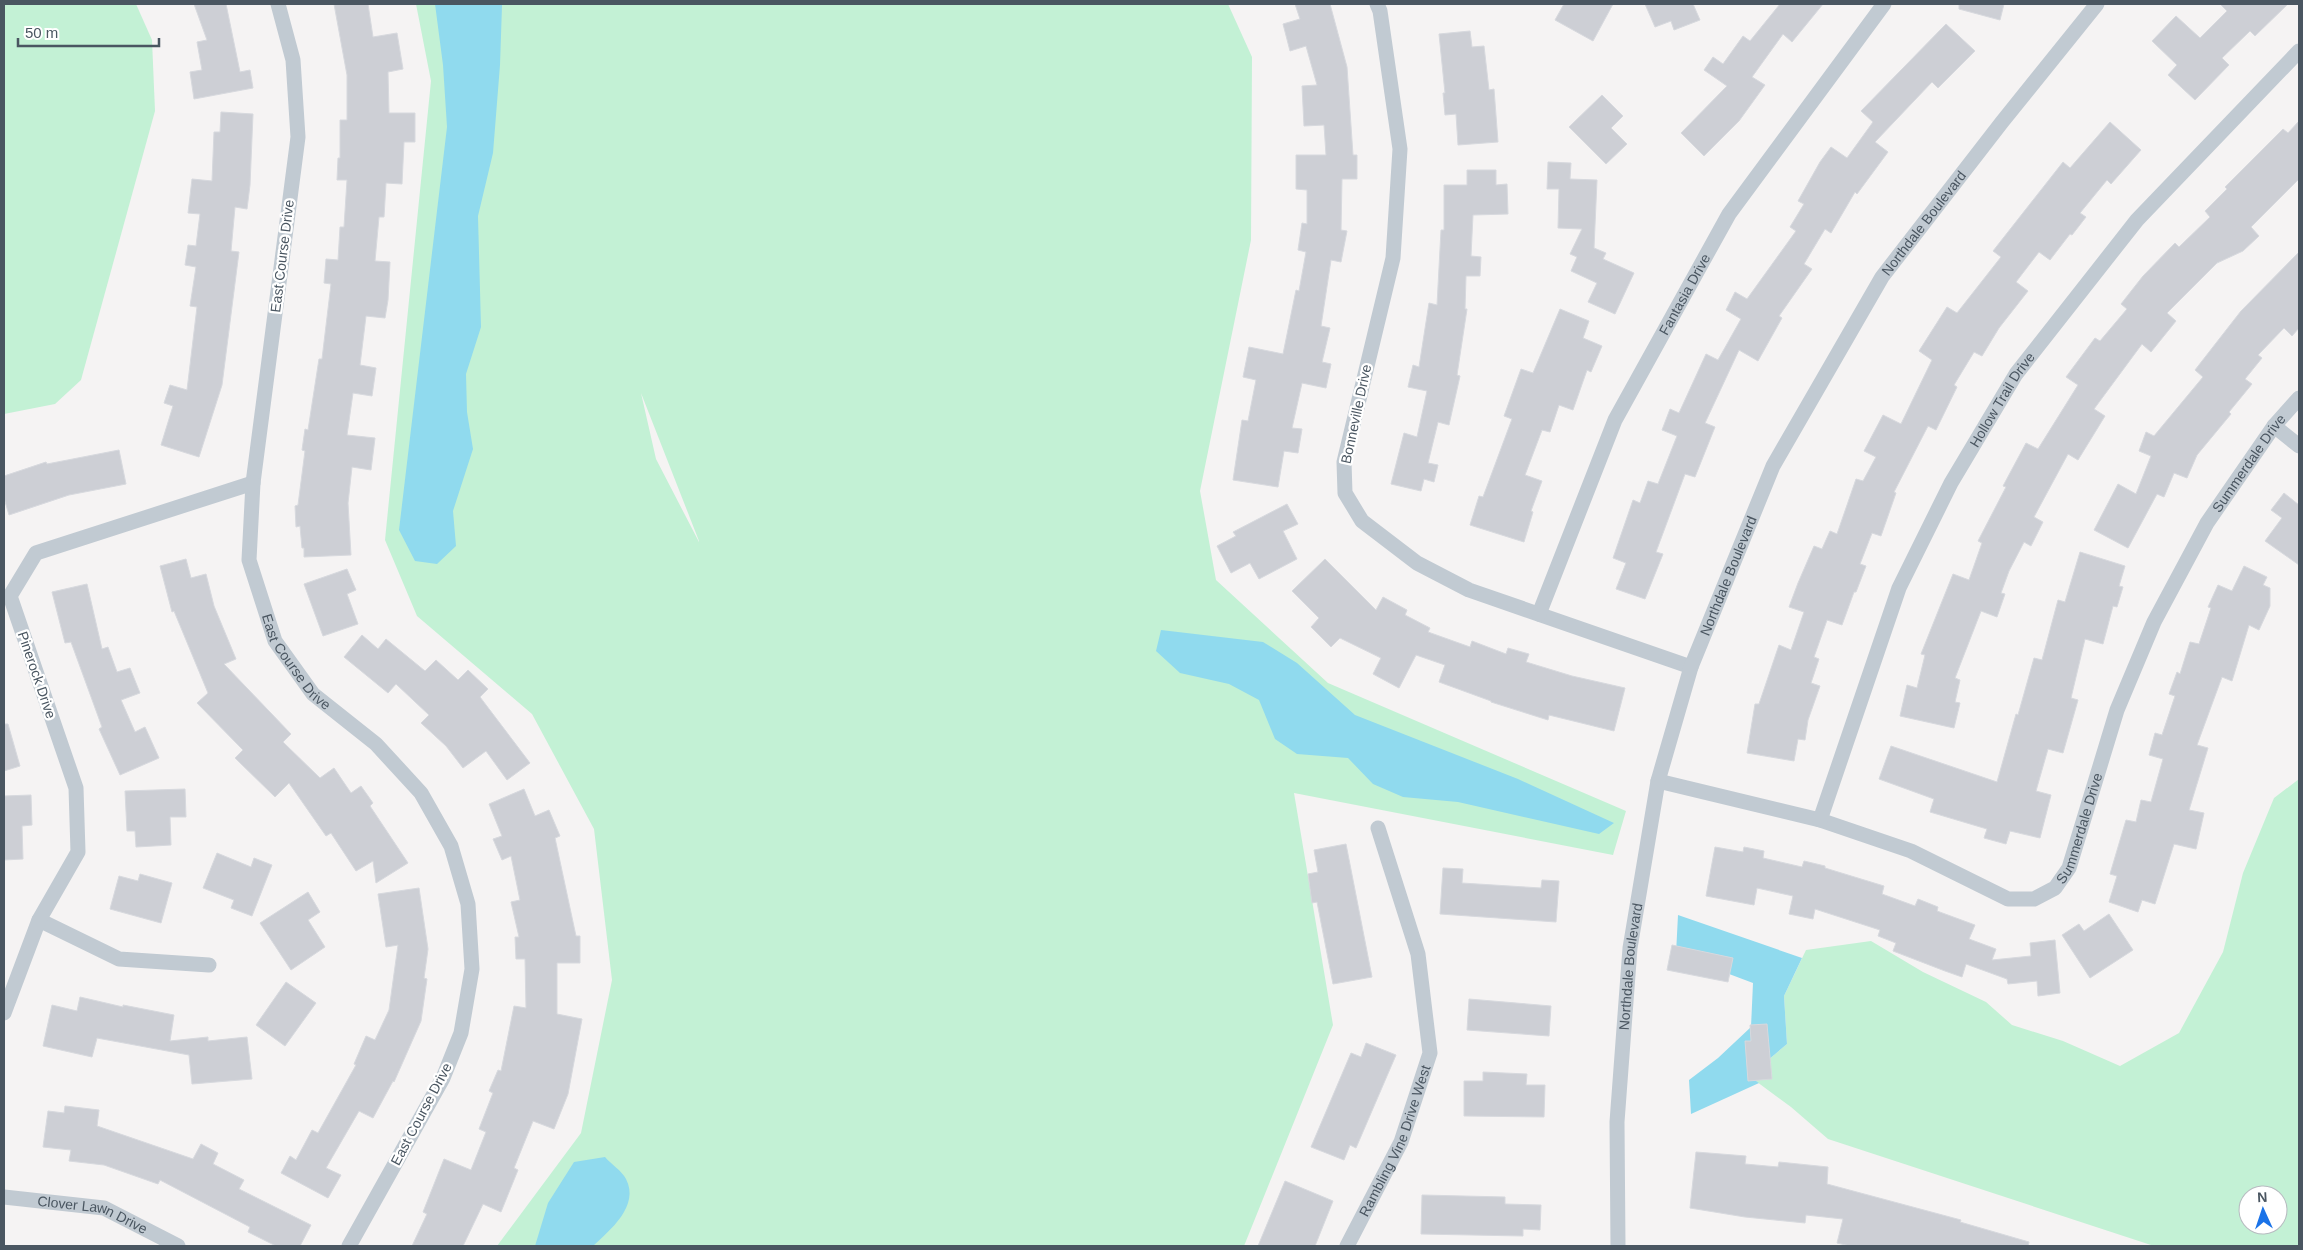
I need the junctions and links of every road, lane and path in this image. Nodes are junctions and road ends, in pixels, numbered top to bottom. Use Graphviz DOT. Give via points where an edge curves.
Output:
graph roads {
  1 [pos="278,4"];
  2 [pos="1377,4"];
  3 [pos="1884,4"];
  4 [pos="2097,4"];
  5 [pos="2299,51"];
  6 [pos="2299,398"];
  7 [pos="2274,426"];
  8 [pos="2299,446"];
  9 [pos="253,483"];
  10 [pos="1539,614"];
  11 [pos="1691,667"];
  12 [pos="1658,781"];
  13 [pos="1820,820"];
  14 [pos="1378,828"];
  15 [pos="39,920"];
  16 [pos="209,965"];
  17 [pos="4,1013"];
  18 [pos="4,1197"];
  19 [pos="1353,1244"];
  20 [pos="178,1246"];
  21 [pos="348,1246"];
  22 [pos="1618,1246"];
  1 -- 9 [label="street, East Course Drive" via="293,60 298,137"];
  2 -- 10 [label="street, Bonneville Drive" via="1400,149 1393,258 1344,462 1345,493 1362,521 1417,562 1469,590"];
  3 -- 10 [label="street, Fantasia Drive" via="1729,214 1615,420"];
  4 -- 11 [label="street, Northdale Boulevard" via="1882,277 1773,466"];
  5 -- 13 [label="street, Hollow Trail Drive" via="2137,220 2016,374 1950,483 1899,588"];
  6 -- 7 [label="street, Summerdale Drive"];
  7 -- 8 [label="street"];
  7 -- 13 [label="street, Summerdale Drive" via="2207,523 2154,622 2117,710 2069,868 2055,888 2034,899 2008,899 1911,850"];
  9 -- 15 [label="street, Pinerock Drive" via="36,553 10,596 76,788 78,852"];
  9 -- 21 [label="street, East Course Drive" via="249,560 274,641 313,694 376,744 421,793 451,846 468,904 472,969 460,1033 442,1078"];
  10 -- 11 [label="street, Bonneville Drive"];
  11 -- 12 [label="street, Northdale Boulevard"];
  12 -- 13 [label="street, Summerdale Drive"];
  12 -- 22 [label="street, Northdale Boulevard" via="1630,948 1617,1122"];
  14 -- 19 [label="street, Rambling Vine Drive West" via="1418,954 1430,1053 1401,1142"];
  15 -- 16 [label="street" via="119,959"];
  15 -- 17 [label="street, Pinerock Drive"];
  18 -- 20 [label="street, Clover Lawn Drive" via="104,1208"];
}
